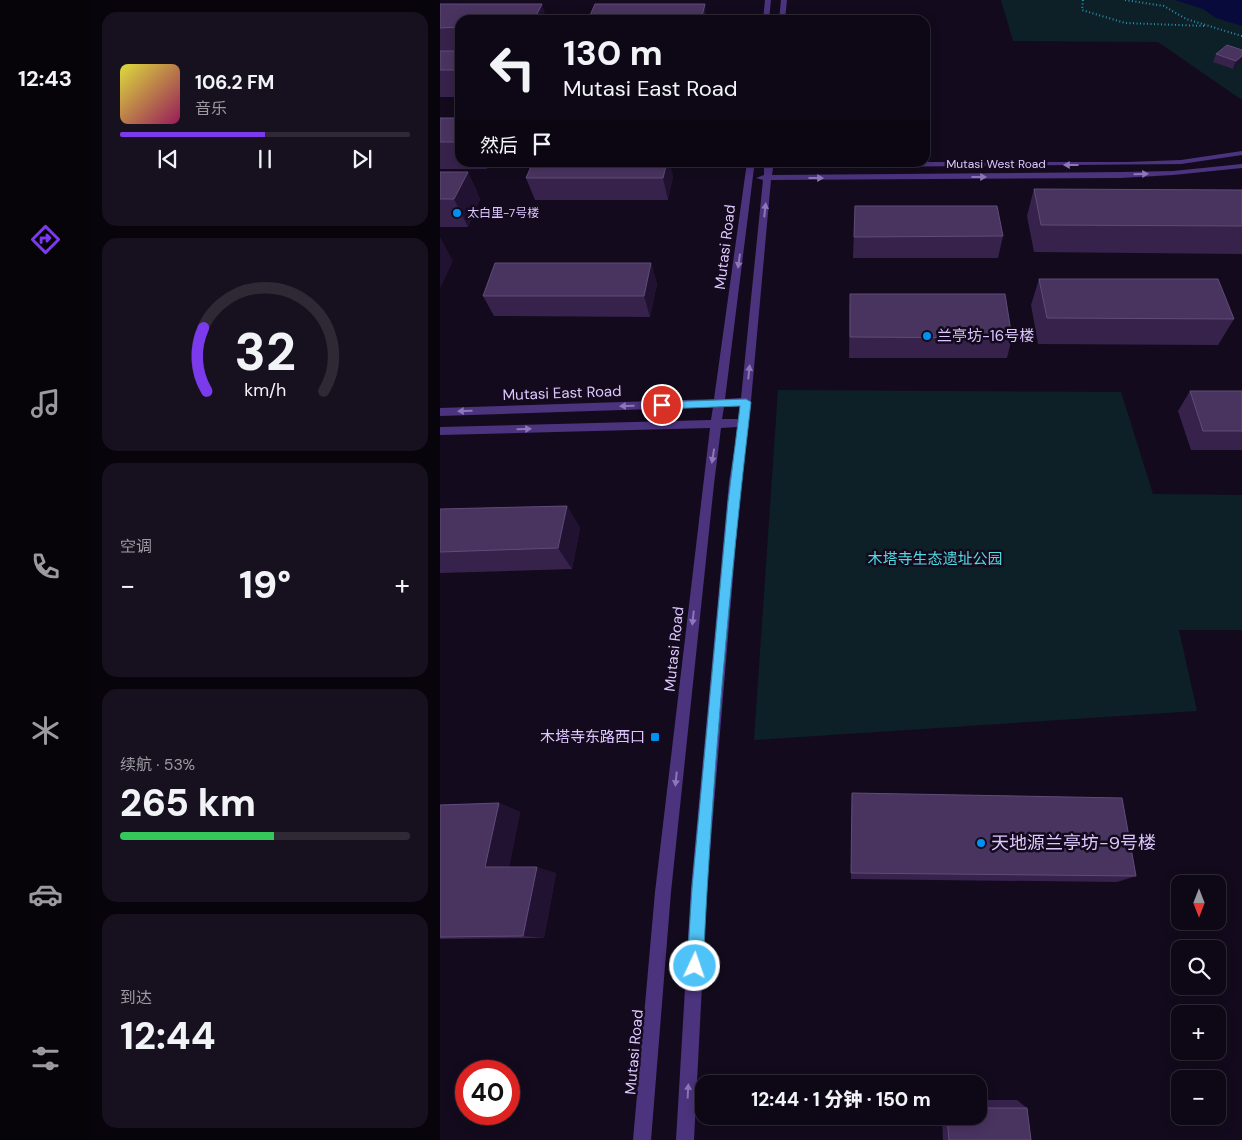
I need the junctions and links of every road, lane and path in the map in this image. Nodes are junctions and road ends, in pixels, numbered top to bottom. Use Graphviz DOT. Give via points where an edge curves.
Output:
graph roads {
  1 [pos="768,0"];
  2 [pos="784,0"];
  3 [pos="1084,0"];
  4 [pos="1125,0"];
  5 [pos="766,15"];
  6 [pos="782,15"];
  7 [pos="1205,26"];
  8 [pos="1242,36"];
  9 [pos="1242,153"];
  10 [pos="1242,166"];
  11 [pos="912,167"];
  12 [pos="930,167"];
  13 [pos="751,169"];
  14 [pos="769,169"];
  15 [pos="746,402"];
  16 [pos="720,404"];
  17 [pos="440,412"];
  18 [pos="718,423"];
  19 [pos="744,423"];
  20 [pos="440,431"];
  21 [pos="642,1140"];
  22 [pos="685,1140"];
  1 -- 5 [label="street"];
  2 -- 6 [label="street"];
  3 -- 7 [label="path" via="1080,7 1082,10 1125,23"];
  4 -- 7 [label="path" via="1164,6"];
  7 -- 8 [label="path"];
  9 -- 12 [label="street, Mutasi West Road, one-way" via="1181,162"];
  14 -- 10 [label="street, Mutasi West Road, one-way" via="1112,175"];
  11 -- 14 [label="street, Mutasi West Road, one-way"];
  13 -- 14 [label="street, Mutasi West Road"];
  13 -- 16 [label="street, Mutasi Road, one-way"];
  15 -- 14 [label="street, one-way"];
  15 -- 16 [label="street, Mutasi East Road"];
  15 -- 19 [label="street"];
  16 -- 17 [label="street, Mutasi East Road, one-way"];
  16 -- 18 [label="street, Mutasi Road"];
  18 -- 19 [label="street"];
  20 -- 18 [label="street, one-way"];
  18 -- 21 [label="street, Mutasi Road, one-way" via="708,484 666,873"];
  22 -- 19 [label="street, one-way" via="699,888 735,482"];
}
